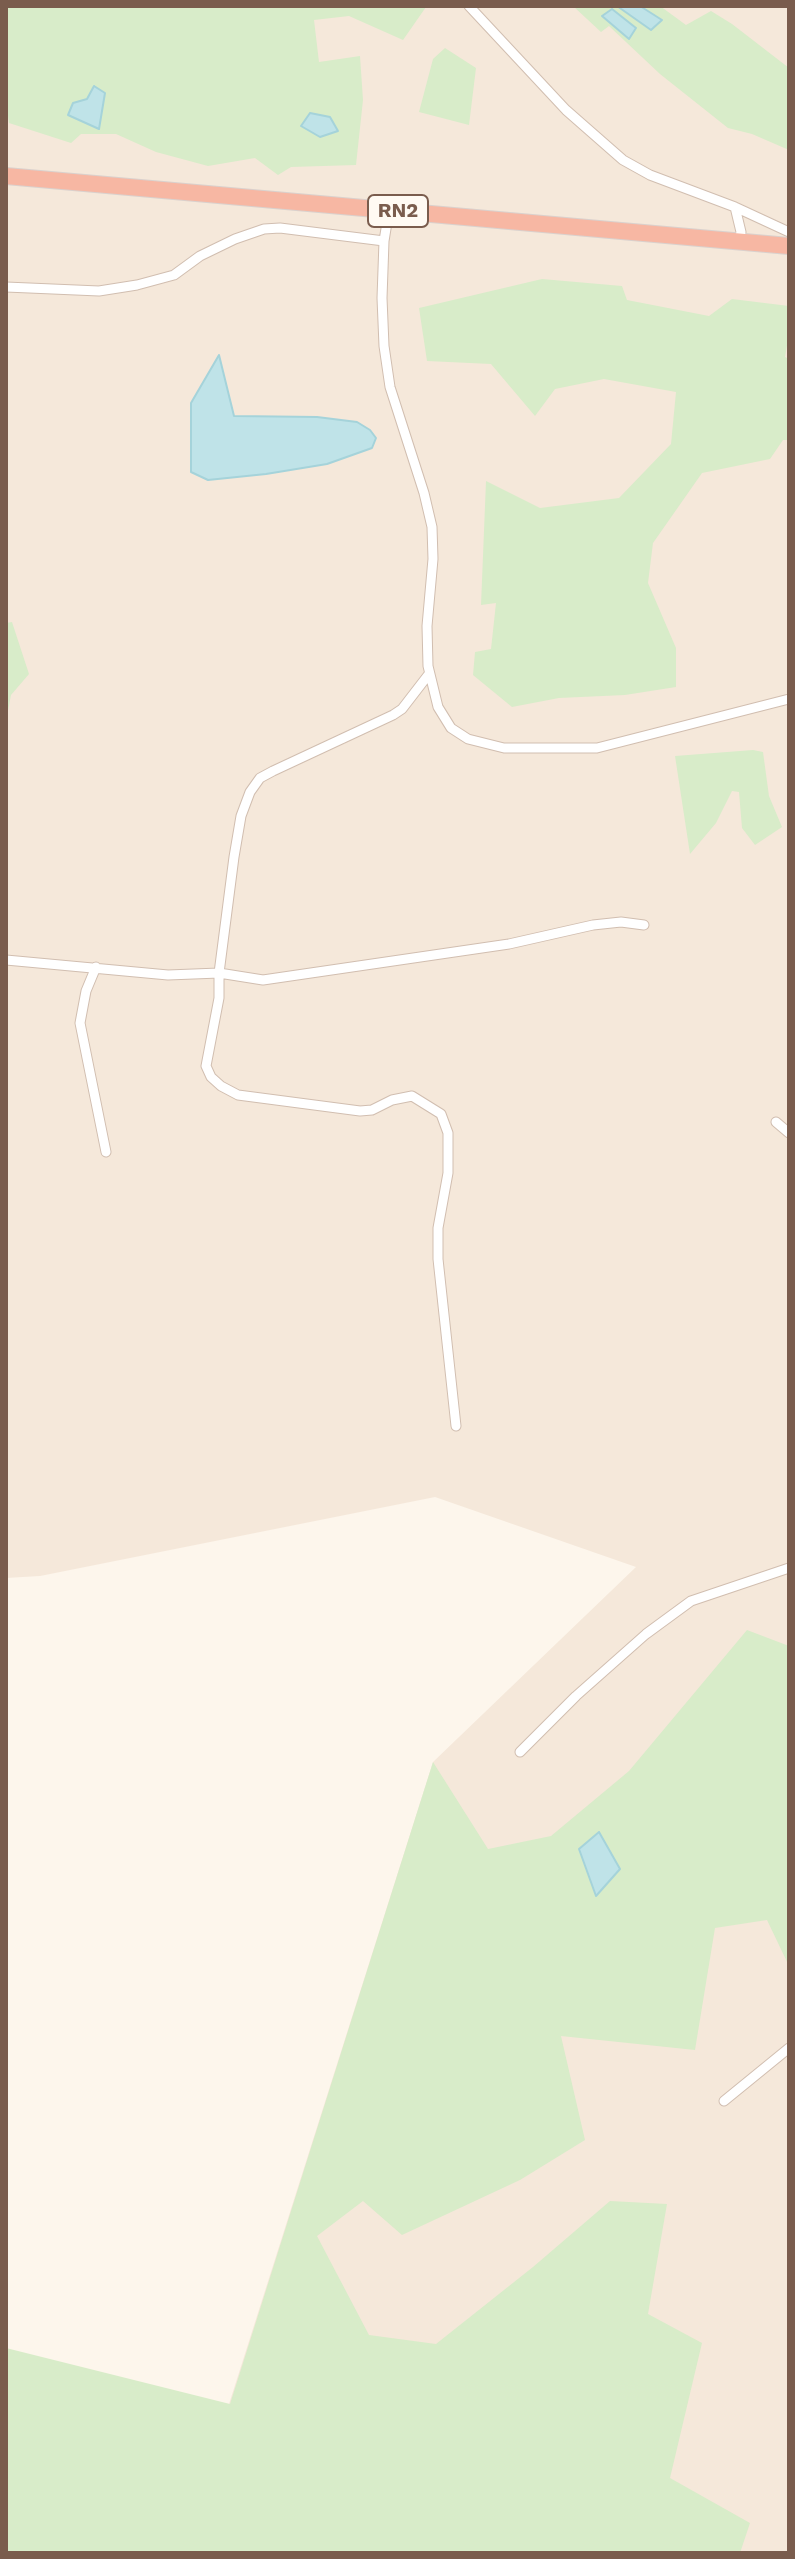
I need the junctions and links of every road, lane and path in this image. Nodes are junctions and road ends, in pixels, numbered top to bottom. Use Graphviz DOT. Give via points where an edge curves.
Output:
graph roads {
  1 [pos="469,6"];
  2 [pos="6,176"];
  3 [pos="735,207"];
  4 [pos="389,210"];
  5 [pos="789,232"];
  6 [pos="384,241"];
  7 [pos="739,242"];
  8 [pos="789,246"];
  9 [pos="6,287"];
  10 [pos="429,674"];
  11 [pos="789,699"];
  12 [pos="644,925"];
  13 [pos="6,960"];
  14 [pos="96,967"];
  15 [pos="219,973"];
  16 [pos="776,1122"];
  17 [pos="789,1133"];
  18 [pos="106,1152"];
  19 [pos="456,1426"];
  20 [pos="789,1568"];
  21 [pos="520,1752"];
  22 [pos="789,2048"];
  23 [pos="724,2101"];
  1 -- 3 [label="street" via="566,110 623,160"];
  2 -- 4 [label="highway, RN2"];
  3 -- 5 [label="street"];
  3 -- 7 [label="street"];
  4 -- 6 [label="street"];
  4 -- 7 [label="highway, RN2"];
  6 -- 9 [label="street" via="264,229 200,256 174,275 137,285 99,291"];
  6 -- 10 [label="street" via="382,298 390,387 432,527"];
  7 -- 8 [label="highway, RN2"];
  10 -- 11 [label="street" via="438,707 451,728 479,743 518,749 597,748"];
  10 -- 15 [label="street" via="393,715 273,771 250,792 239,829"];
  12 -- 15 [label="street" via="593,925 509,944 281,978"];
  13 -- 14 [label="street"];
  14 -- 15 [label="street" via="168,975"];
  14 -- 18 [label="street" via="80,1023"];
  15 -- 19 [label="street" via="206,1066 221,1086 238,1095 360,1111 412,1096 441,1114 448,1133 448,1173 438,1259"];
  16 -- 17 [label="street"];
  20 -- 21 [label="street" via="691,1601 646,1634"];
  22 -- 23 [label="street"];
}
